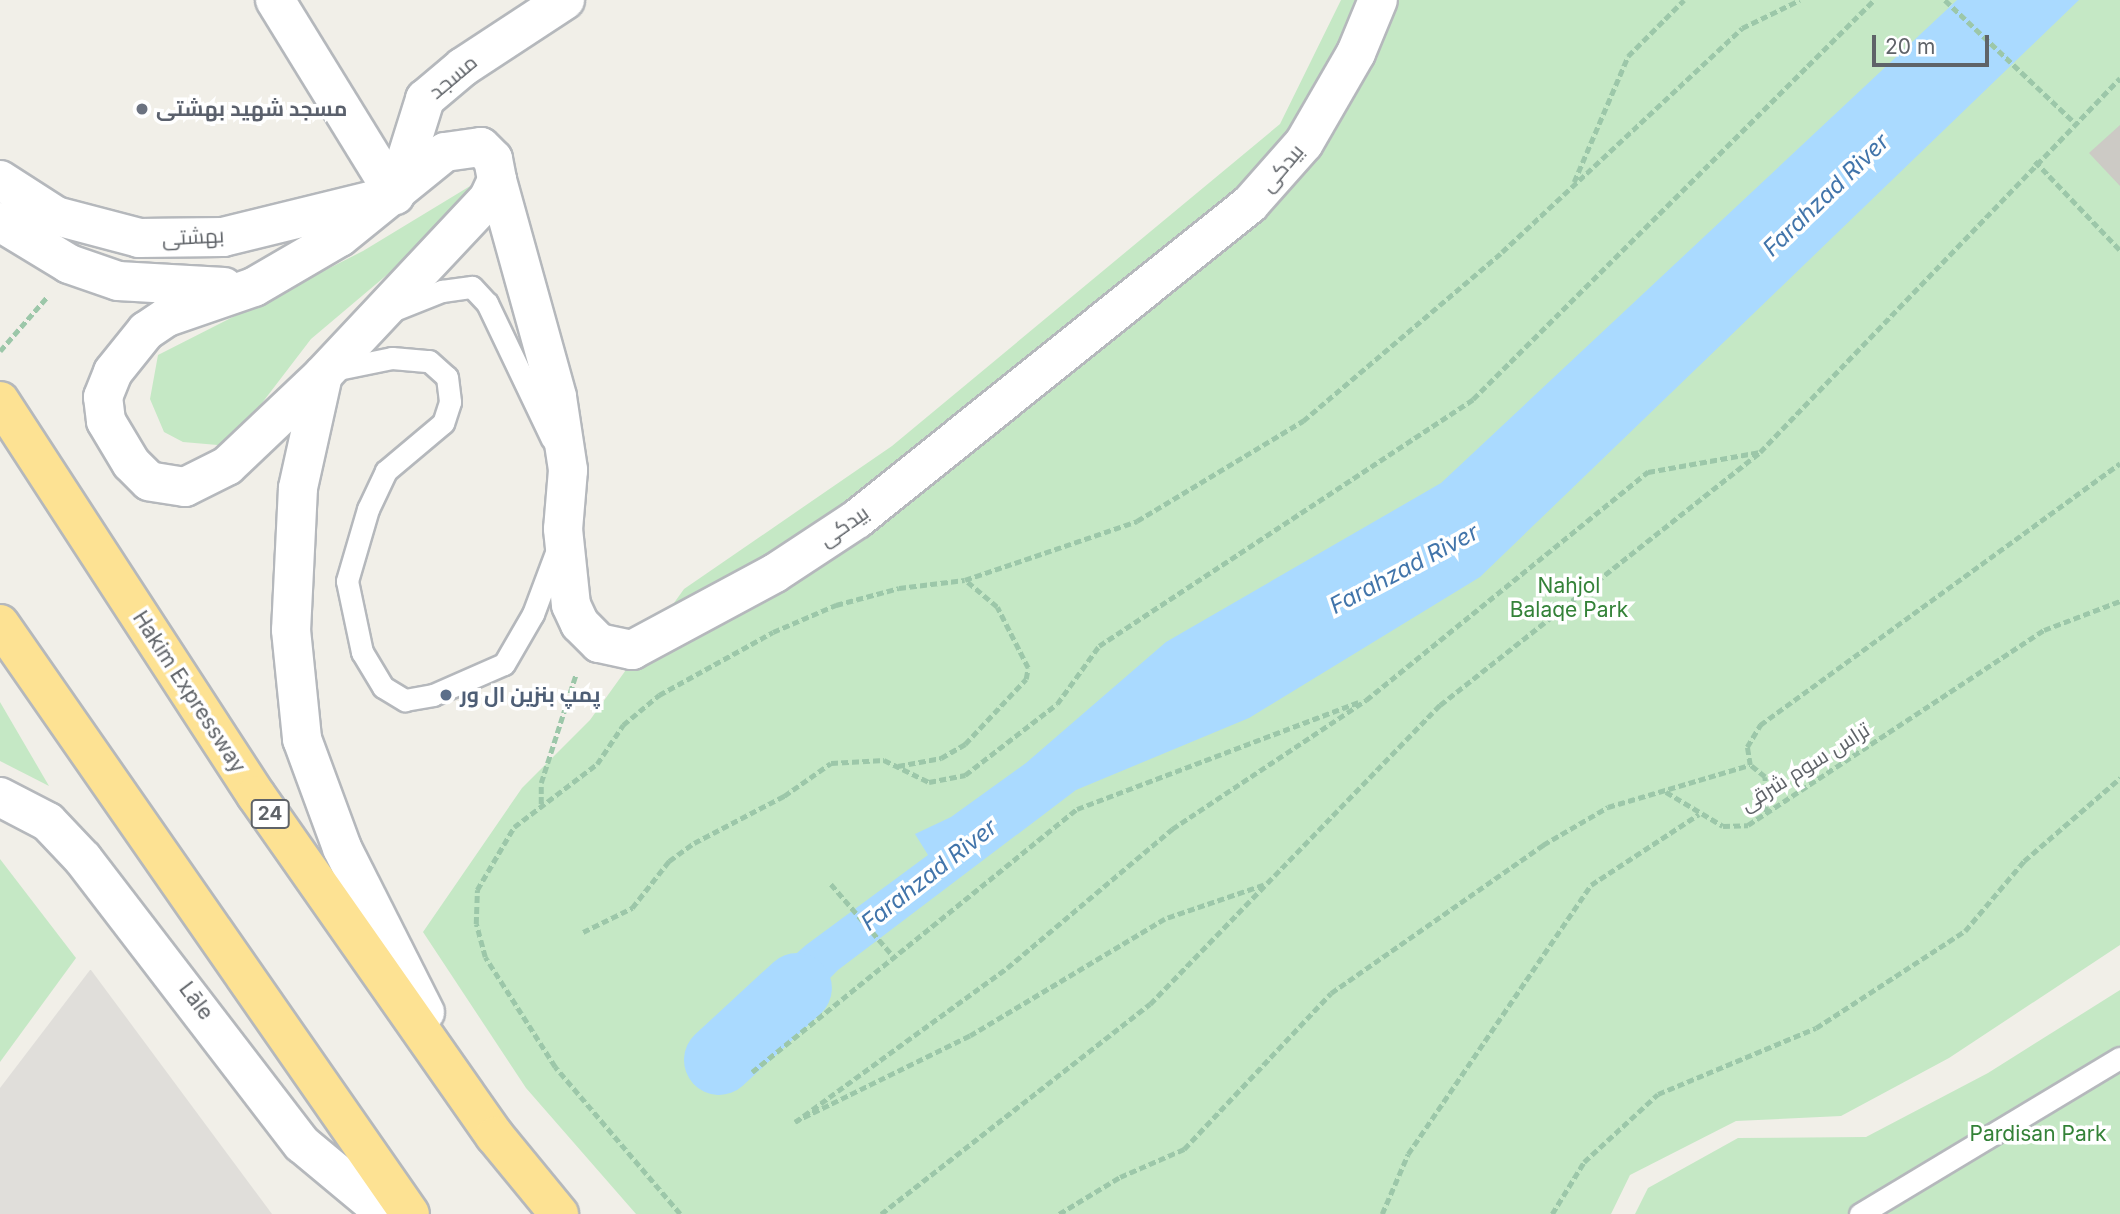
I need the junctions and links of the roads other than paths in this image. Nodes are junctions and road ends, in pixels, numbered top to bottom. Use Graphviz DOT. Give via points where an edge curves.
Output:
graph roads {
  1 [pos="275,0"];
  2 [pos="565,0"];
  3 [pos="1378,0"];
  4 [pos="0,180"];
  5 [pos="497,180"];
  6 [pos="395,195"];
  7 [pos="0,222"];
  8 [pos="254,287"];
  9 [pos="379,316"];
  10 [pos="323,375"];
  11 [pos="0,401"];
  12 [pos="568,470"];
  13 [pos="564,528"];
  14 [pos="0,624"];
  15 [pos="0,797"];
  16 [pos="2120,1058"];
  17 [pos="495,1136"];
  18 [pos="386,1214"];
  19 [pos="410,1214"];
  20 [pos="559,1214"];
  21 [pos="1860,1214"];
  1 -- 6 [label="street"];
  2 -- 6 [label="street, مسجد" via="463,67 425,99"];
  3 -- 13 [label="street, بیدکی" via="1356,53 1304,143 1250,204 857,519 775,573 632,650 608,647 589,632 571,605"];
  4 -- 6 [label="street, بهشتی" via="56,216 139,238 223,237"];
  5 -- 6 [label="street, بیدکی" via="493,159 470,145 430,162"];
  5 -- 9 [label="street" via="488,199"];
  5 -- 12 [label="street, بیدکی" via="557,397"];
  6 -- 8 [label="street" via="340,237"];
  7 -- 8 [label="street" via="69,264 118,281 150,287"];
  8 -- 10 [label="street" via="167,317 126,350 103,397 106,421 131,463 149,481 165,486 208,479"];
  9 -- 10 [label="street"];
  9 -- 12 [label="lane" via="442,291 472,287 487,303"];
  10 -- 13 [label="lane" via="359,360 392,358 429,361 447,377 450,402 443,424 386,471 368,509 347,581 362,652 383,687 405,700 433,695 504,664 533,614"];
  10 -- 17 [label="street" via="298,488 292,630 302,739 342,848 390,950"];
  11 -- 17 [label="highway, Hakim Expressway / 24" via="256,795"];
  12 -- 13 [label="street, بیدکی"];
  14 -- 19 [label="highway"];
  15 -- 18 [label="street, Lāle" via="48,822 83,859 302,1144"];
  16 -- 21 [label="lane"];
  17 -- 20 [label="highway, Hakim Expressway / 24"];
}
